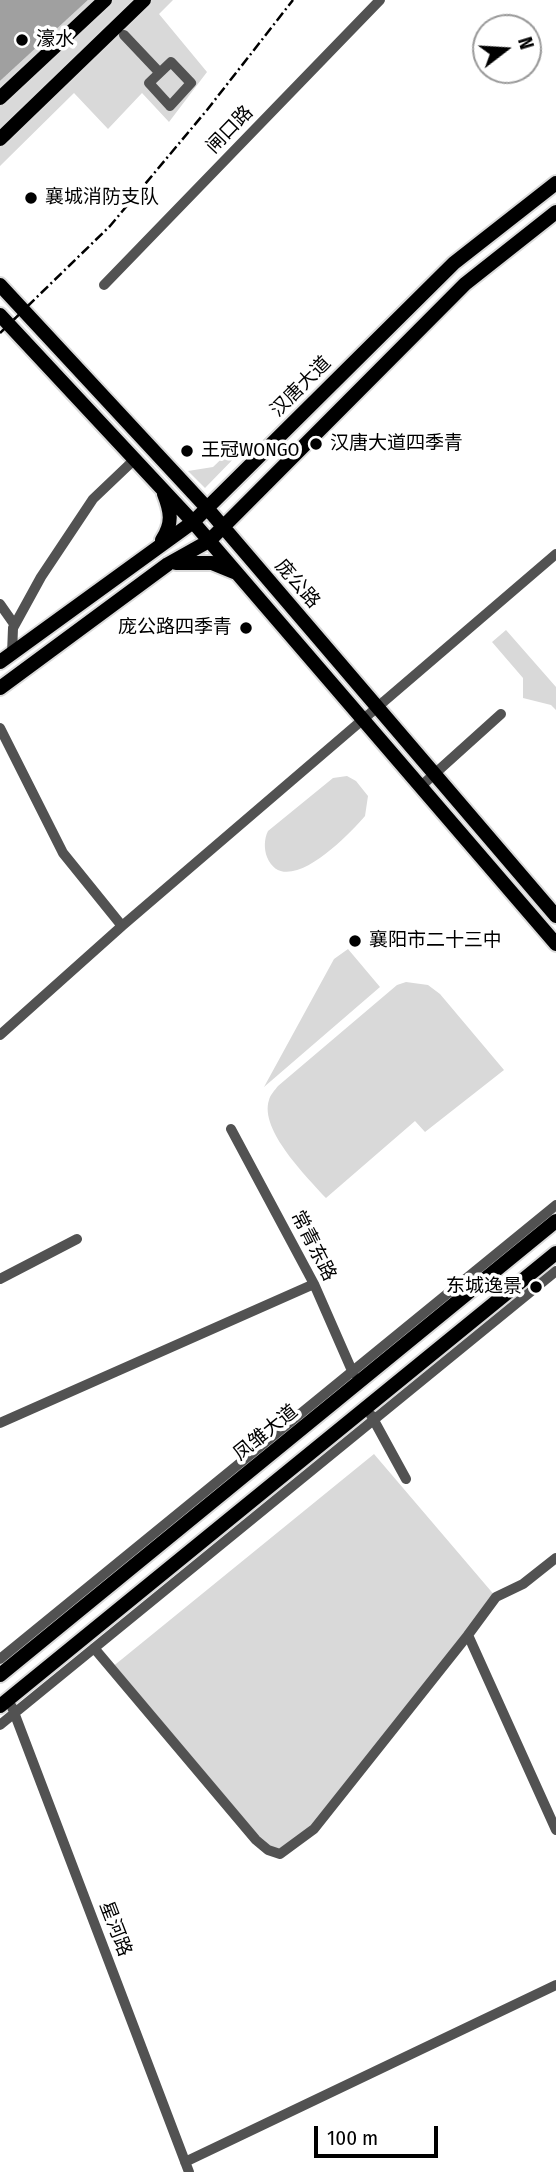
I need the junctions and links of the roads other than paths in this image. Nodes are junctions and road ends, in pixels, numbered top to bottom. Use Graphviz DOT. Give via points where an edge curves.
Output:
graph roads {
  1 [pos="105,0"];
  2 [pos="144,0"];
  3 [pos="380,0"];
  4 [pos="124,36"];
  5 [pos="159,72"];
  6 [pos="0,98"];
  7 [pos="0,139"];
  8 [pos="556,183"];
  9 [pos="556,212"];
  10 [pos="0,285"];
  11 [pos="104,285"];
  12 [pos="0,315"];
  13 [pos="135,458"];
  14 [pos="186,485"];
  15 [pos="160,486"];
  16 [pos="221,493"];
  17 [pos="207,508"];
  18 [pos="237,513"];
  19 [pos="193,522"];
  20 [pos="222,528"];
  21 [pos="209,541"];
  22 [pos="239,547"];
  23 [pos="155,549"];
  24 [pos="556,554"];
  25 [pos="168,564"];
  26 [pos="237,574"];
  27 [pos="0,604"];
  28 [pos="15,624"];
  29 [pos="6,658"];
  30 [pos="0,688"];
  31 [pos="378,707"];
  32 [pos="502,714"];
  33 [pos="363,720"];
  34 [pos="0,728"];
  35 [pos="435,774"];
  36 [pos="421,787"];
  37 [pos="556,916"];
  38 [pos="122,926"];
  39 [pos="556,944"];
  40 [pos="0,1035"];
  41 [pos="231,1129"];
  42 [pos="556,1205"];
  43 [pos="556,1221"];
  44 [pos="77,1239"];
  45 [pos="556,1253"];
  46 [pos="491,1258"];
  47 [pos="556,1271"];
  48 [pos="0,1279"];
  49 [pos="314,1284"];
  50 [pos="505,1294"];
  51 [pos="455,1303"];
  52 [pos="472,1339"];
  53 [pos="354,1377"];
  54 [pos="326,1391"];
  55 [pos="369,1412"];
  56 [pos="0,1423"];
  57 [pos="293,1435"];
  58 [pos="330,1455"];
  59 [pos="406,1479"];
  60 [pos="271,1483"];
  61 [pos="556,1559"];
  62 [pos="468,1635"];
  63 [pos="94,1648"];
  64 [pos="0,1659"];
  65 [pos="0,1675"];
  66 [pos="4,1702"];
  67 [pos="14,1713"];
  68 [pos="0,1725"];
  69 [pos="556,1830"];
  70 [pos="556,1985"];
  71 [pos="187,2167"];
  1 -- 6 [label="main road"];
  2 -- 7 [label="main road"];
  3 -- 11 [label="street, 闸口路"];
  4 -- 5 [label="street"];
  8 -- 16 [label="main road, 汉唐大道" via="454,263"];
  9 -- 18 [label="main road" via="465,284"];
  10 -- 14 [label="main road, 庞公路"];
  12 -- 13 [label="main road, 庞公路"];
  13 -- 15 [label="main road, 庞公路"];
  13 -- 28 [label="street" via="93,499"];
  14 -- 16 [label="main road" via="207,497"];
  14 -- 17 [label="main road, 庞公路"];
  15 -- 19 [label="main road, 庞公路"];
  15 -- 23 [label="main road" via="171,525"];
  16 -- 17 [label="main road, 汉唐大道"];
  17 -- 19 [label="main road, 汉唐大道"];
  17 -- 20 [label="main road, 庞公路"];
  18 -- 20 [label="main road"];
  18 -- 22 [label="main road" via="232,532"];
  19 -- 21 [label="main road, 庞公路"];
  19 -- 23 [label="main road, 汉唐大道"];
  20 -- 21 [label="main road"];
  20 -- 22 [label="main road, 庞公路"];
  21 -- 25 [label="main road"];
  21 -- 26 [label="main road, 庞公路"];
  22 -- 31 [label="main road, 庞公路"];
  23 -- 29 [label="main road, 汉唐大道"];
  24 -- 31 [label="street"];
  25 -- 26 [label="main road" via="212,562"];
  25 -- 30 [label="main road"];
  26 -- 33 [label="main road, 庞公路"];
  27 -- 28 [label="street"];
  28 -- 29 [label="street"];
  31 -- 33 [label="street"];
  31 -- 35 [label="main road, 庞公路"];
  32 -- 35 [label="street"];
  33 -- 36 [label="main road, 庞公路"];
  33 -- 38 [label="street"];
  34 -- 38 [label="street" via="63,853"];
  35 -- 36 [label="street"];
  35 -- 37 [label="main road, 庞公路"];
  36 -- 39 [label="main road, 庞公路"];
  38 -- 40 [label="street"];
  41 -- 49 [label="street, 常青东路"];
  42 -- 46 [label="street"];
  43 -- 51 [label="main road, 凤雏大道"];
  44 -- 48 [label="street"];
  45 -- 50 [label="main road"];
  46 -- 51 [label="street"];
  46 -- 53 [label="street"];
  47 -- 52 [label="street"];
  49 -- 53 [label="street, 常青东路"];
  49 -- 56 [label="street"];
  50 -- 52 [label="street"];
  50 -- 55 [label="main road"];
  51 -- 53 [label="main road, 凤雏大道"];
  52 -- 55 [label="street"];
  53 -- 54 [label="street"];
  53 -- 57 [label="main road, 凤雏大道"];
  54 -- 57 [label="street"];
  54 -- 64 [label="street"];
  55 -- 58 [label="street"];
  55 -- 59 [label="street"];
  55 -- 60 [label="main road"];
  57 -- 65 [label="main road, 凤雏大道"];
  58 -- 60 [label="street"];
  58 -- 63 [label="street"];
  60 -- 66 [label="main road"];
  61 -- 62 [label="street" via="496,1597"];
  62 -- 63 [label="street" via="314,1829 280,1854 256,1840"];
  62 -- 69 [label="street"];
  63 -- 67 [label="street"];
  66 -- 67 [label="street, 星河路"];
  67 -- 68 [label="street"];
  67 -- 71 [label="street, 星河路"];
  70 -- 71 [label="street"];
}
